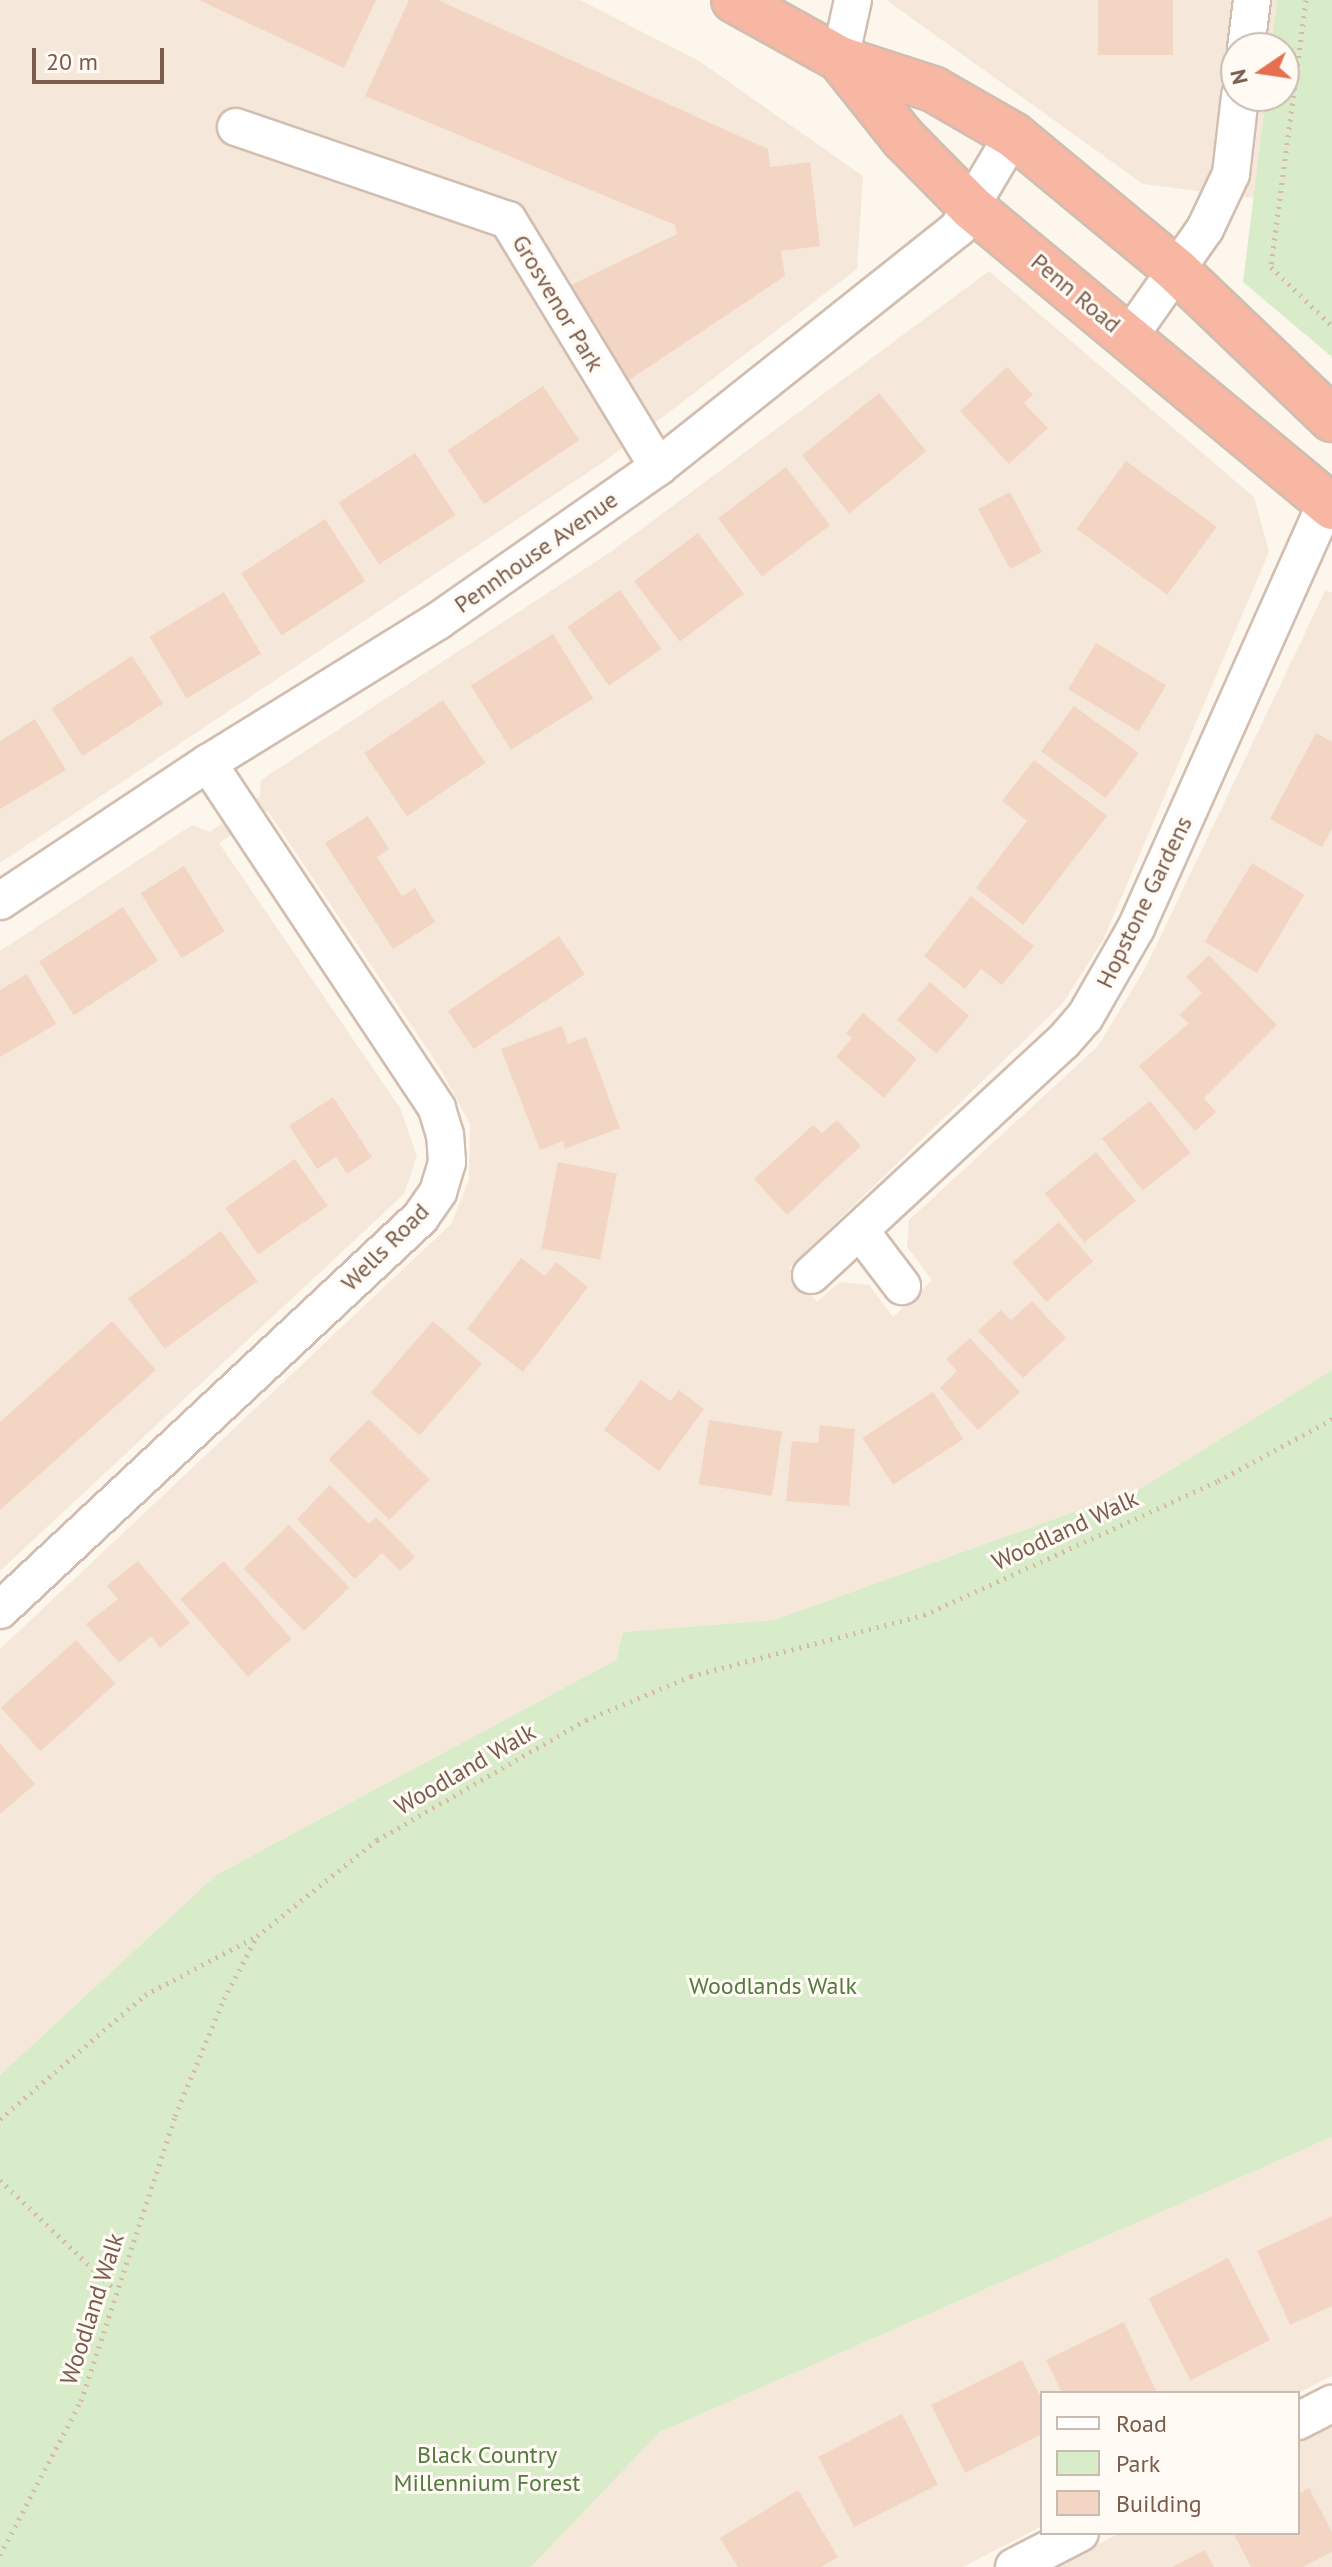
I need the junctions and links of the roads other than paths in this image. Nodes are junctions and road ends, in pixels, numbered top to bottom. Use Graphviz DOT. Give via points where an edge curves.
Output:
graph roads {
  1 [pos="734,0"];
  2 [pos="853,0"];
  3 [pos="1252,0"];
  4 [pos="1248,32"];
  5 [pos="840,59"];
  6 [pos="1238,112"];
  7 [pos="236,127"];
  8 [pos="1013,135"];
  9 [pos="972,208"];
  10 [pos="1176,270"];
  11 [pos="1129,337"];
  12 [pos="1332,419"];
  13 [pos="658,467"];
  14 [pos="1329,505"];
  15 [pos="208,763"];
  16 [pos="0,901"];
  17 [pos="861,1232"];
  18 [pos="811,1275"];
  19 [pos="902,1286"];
  20 [pos="0,1610"];
  21 [pos="1332,2404"];
  22 [pos="1300,2420"];
  23 [pos="1076,2535"];
  24 [pos="1014,2567"];
  1 -- 5 [label="highway, Penn Road"];
  2 -- 5 [label="street"];
  3 -- 4 [label="street"];
  5 -- 8 [label="highway, Penn Road" via="933,89"];
  5 -- 9 [label="highway, Penn Road" via="903,138"];
  6 -- 10 [label="street" via="1231,174 1205,229"];
  7 -- 13 [label="street, Grosvenor Park" via="508,220"];
  8 -- 9 [label="street, Pennhouse Avenue"];
  8 -- 10 [label="highway, Penn Road"];
  9 -- 11 [label="highway, Penn Road"];
  9 -- 13 [label="street, Pennhouse Avenue" via="958,228"];
  10 -- 11 [label="street"];
  10 -- 12 [label="highway, Penn Road"];
  11 -- 14 [label="highway, Penn Road"];
  13 -- 15 [label="street, Pennhouse Avenue" via="438,621"];
  14 -- 17 [label="street, Hopstone Gardens" via="1108,981 1063,1042"];
  15 -- 16 [label="street, Pennhouse Avenue"];
  15 -- 20 [label="street, Wells Road" via="437,1108 447,1162 438,1192 420,1218"];
  17 -- 18 [label="street, Hopstone Gardens"];
  17 -- 19 [label="street"];
  21 -- 22 [label="street"];
  23 -- 24 [label="street"];
}
